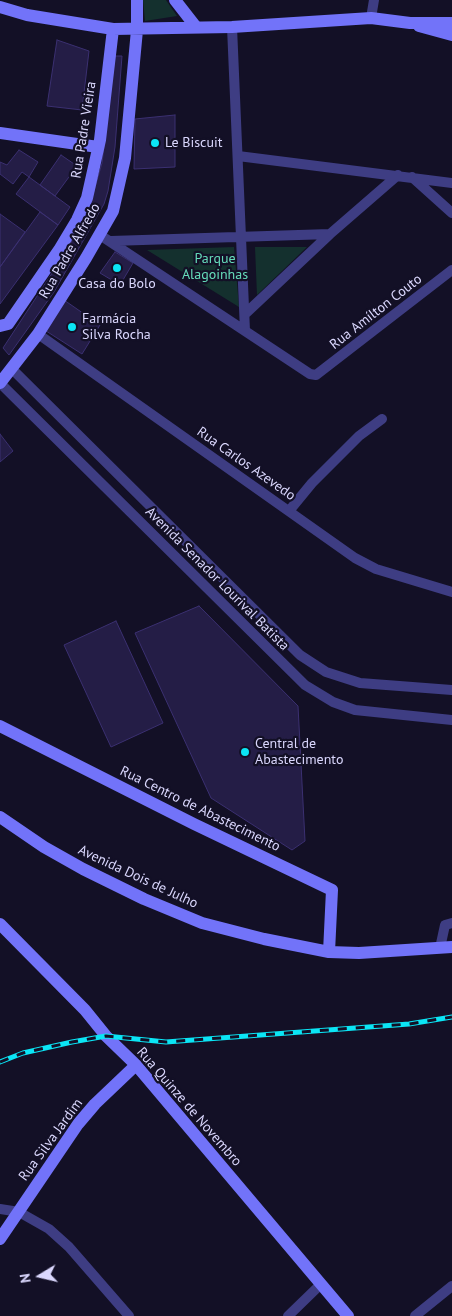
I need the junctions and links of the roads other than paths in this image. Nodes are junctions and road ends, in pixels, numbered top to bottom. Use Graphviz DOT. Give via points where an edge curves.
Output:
graph roads {
  1 [pos="138,0"];
  2 [pos="175,0"];
  3 [pos="374,0"];
  4 [pos="0,7"];
  5 [pos="371,18"];
  6 [pos="410,23"];
  7 [pos="452,23"];
  8 [pos="196,27"];
  9 [pos="232,27"];
  10 [pos="113,29"];
  11 [pos="136,30"];
  12 [pos="452,35"];
  13 [pos="0,133"];
  14 [pos="98,148"];
  15 [pos="238,156"];
  16 [pos="398,175"];
  17 [pos="411,177"];
  18 [pos="452,183"];
  19 [pos="452,213"];
  20 [pos="330,234"];
  21 [pos="105,238"];
  22 [pos="241,238"];
  23 [pos="452,270"];
  24 [pos="245,314"];
  25 [pos="0,326"];
  26 [pos="245,330"];
  27 [pos="38,334"];
  28 [pos="11,368"];
  29 [pos="0,383"];
  30 [pos="382,419"];
  31 [pos="289,511"];
  32 [pos="452,592"];
  33 [pos="452,690"];
  34 [pos="452,720"];
  35 [pos="0,726"];
  36 [pos="0,817"];
  37 [pos="452,923"];
  38 [pos="0,924"];
  39 [pos="446,947"];
  40 [pos="329,952"];
  41 [pos="136,1065"];
  42 [pos="0,1209"];
  43 [pos="19,1212"];
  44 [pos="0,1239"];
  45 [pos="321,1284"];
  46 [pos="452,1286"];
  47 [pos="129,1316"];
  48 [pos="288,1316"];
  49 [pos="348,1316"];
  50 [pos="415,1316"];
  1 -- 11 [label="street, Rua Padre Alfredo"];
  2 -- 8 [label="street"];
  3 -- 5 [label="street"];
  4 -- 10 [label="street" via="27,15"];
  5 -- 6 [label="street"];
  5 -- 9 [label="street"];
  6 -- 7 [label="street"];
  6 -- 12 [label="street"];
  8 -- 9 [label="street"];
  8 -- 11 [label="street"];
  9 -- 15 [label="street"];
  10 -- 11 [label="street"];
  10 -- 14 [label="street, Rua Padre Vieira"];
  11 -- 21 [label="street, Rua Padre Alfredo" via="125,158"];
  13 -- 14 [label="street"];
  14 -- 25 [label="street, Rua Padre Vieira" via="90,189 78,220 8,324"];
  15 -- 16 [label="street"];
  15 -- 22 [label="street"];
  16 -- 17 [label="street"];
  16 -- 20 [label="street"];
  17 -- 18 [label="street"];
  17 -- 19 [label="street"];
  20 -- 22 [label="street"];
  20 -- 24 [label="street"];
  21 -- 22 [label="street"];
  21 -- 26 [label="street"];
  21 -- 27 [label="street, Rua Padre Alfredo"];
  22 -- 24 [label="street"];
  23 -- 26 [label="street, Rua Amílton Couto" via="316,376"];
  24 -- 26 [label="street"];
  27 -- 28 [label="street, Rua Padre Alfredo"];
  27 -- 31 [label="street, Rua Carlos Azevedo"];
  28 -- 29 [label="street, Rua Padre Alfredo"];
  28 -- 33 [label="street, Avenida Senador Lourival Batista" via="300,655 326,672 360,682"];
  29 -- 34 [label="street, Avenida Senador Lourival Batista" via="305,685 333,702 355,710"];
  30 -- 31 [label="street" via="358,436"];
  31 -- 32 [label="street, Rua Carlos Azevedo" via="376,569"];
  35 -- 40 [label="street, Rua Centro de Abastecimento" via="332,890"];
  36 -- 40 [label="street, Avenida Dois de Julho" via="83,869 173,912 264,939"];
  37 -- 39 [label="street" via="446,925"];
  38 -- 41 [label="street, Rua Quinze de Novembro"];
  39 -- 40 [label="street, Avenida Dois de Julho"];
  41 -- 43 [label="street, Rua Silva Jardim" via="78,1124"];
  41 -- 45 [label="street, Rua Quinze de Novembro"];
  42 -- 43 [label="street"];
  43 -- 44 [label="street, Rua Silva Jardim"];
  43 -- 47 [label="street" via="49,1229 69,1247"];
  45 -- 48 [label="street"];
  45 -- 49 [label="street, Rua Quinze de Novembro"];
  46 -- 50 [label="street"];
}
